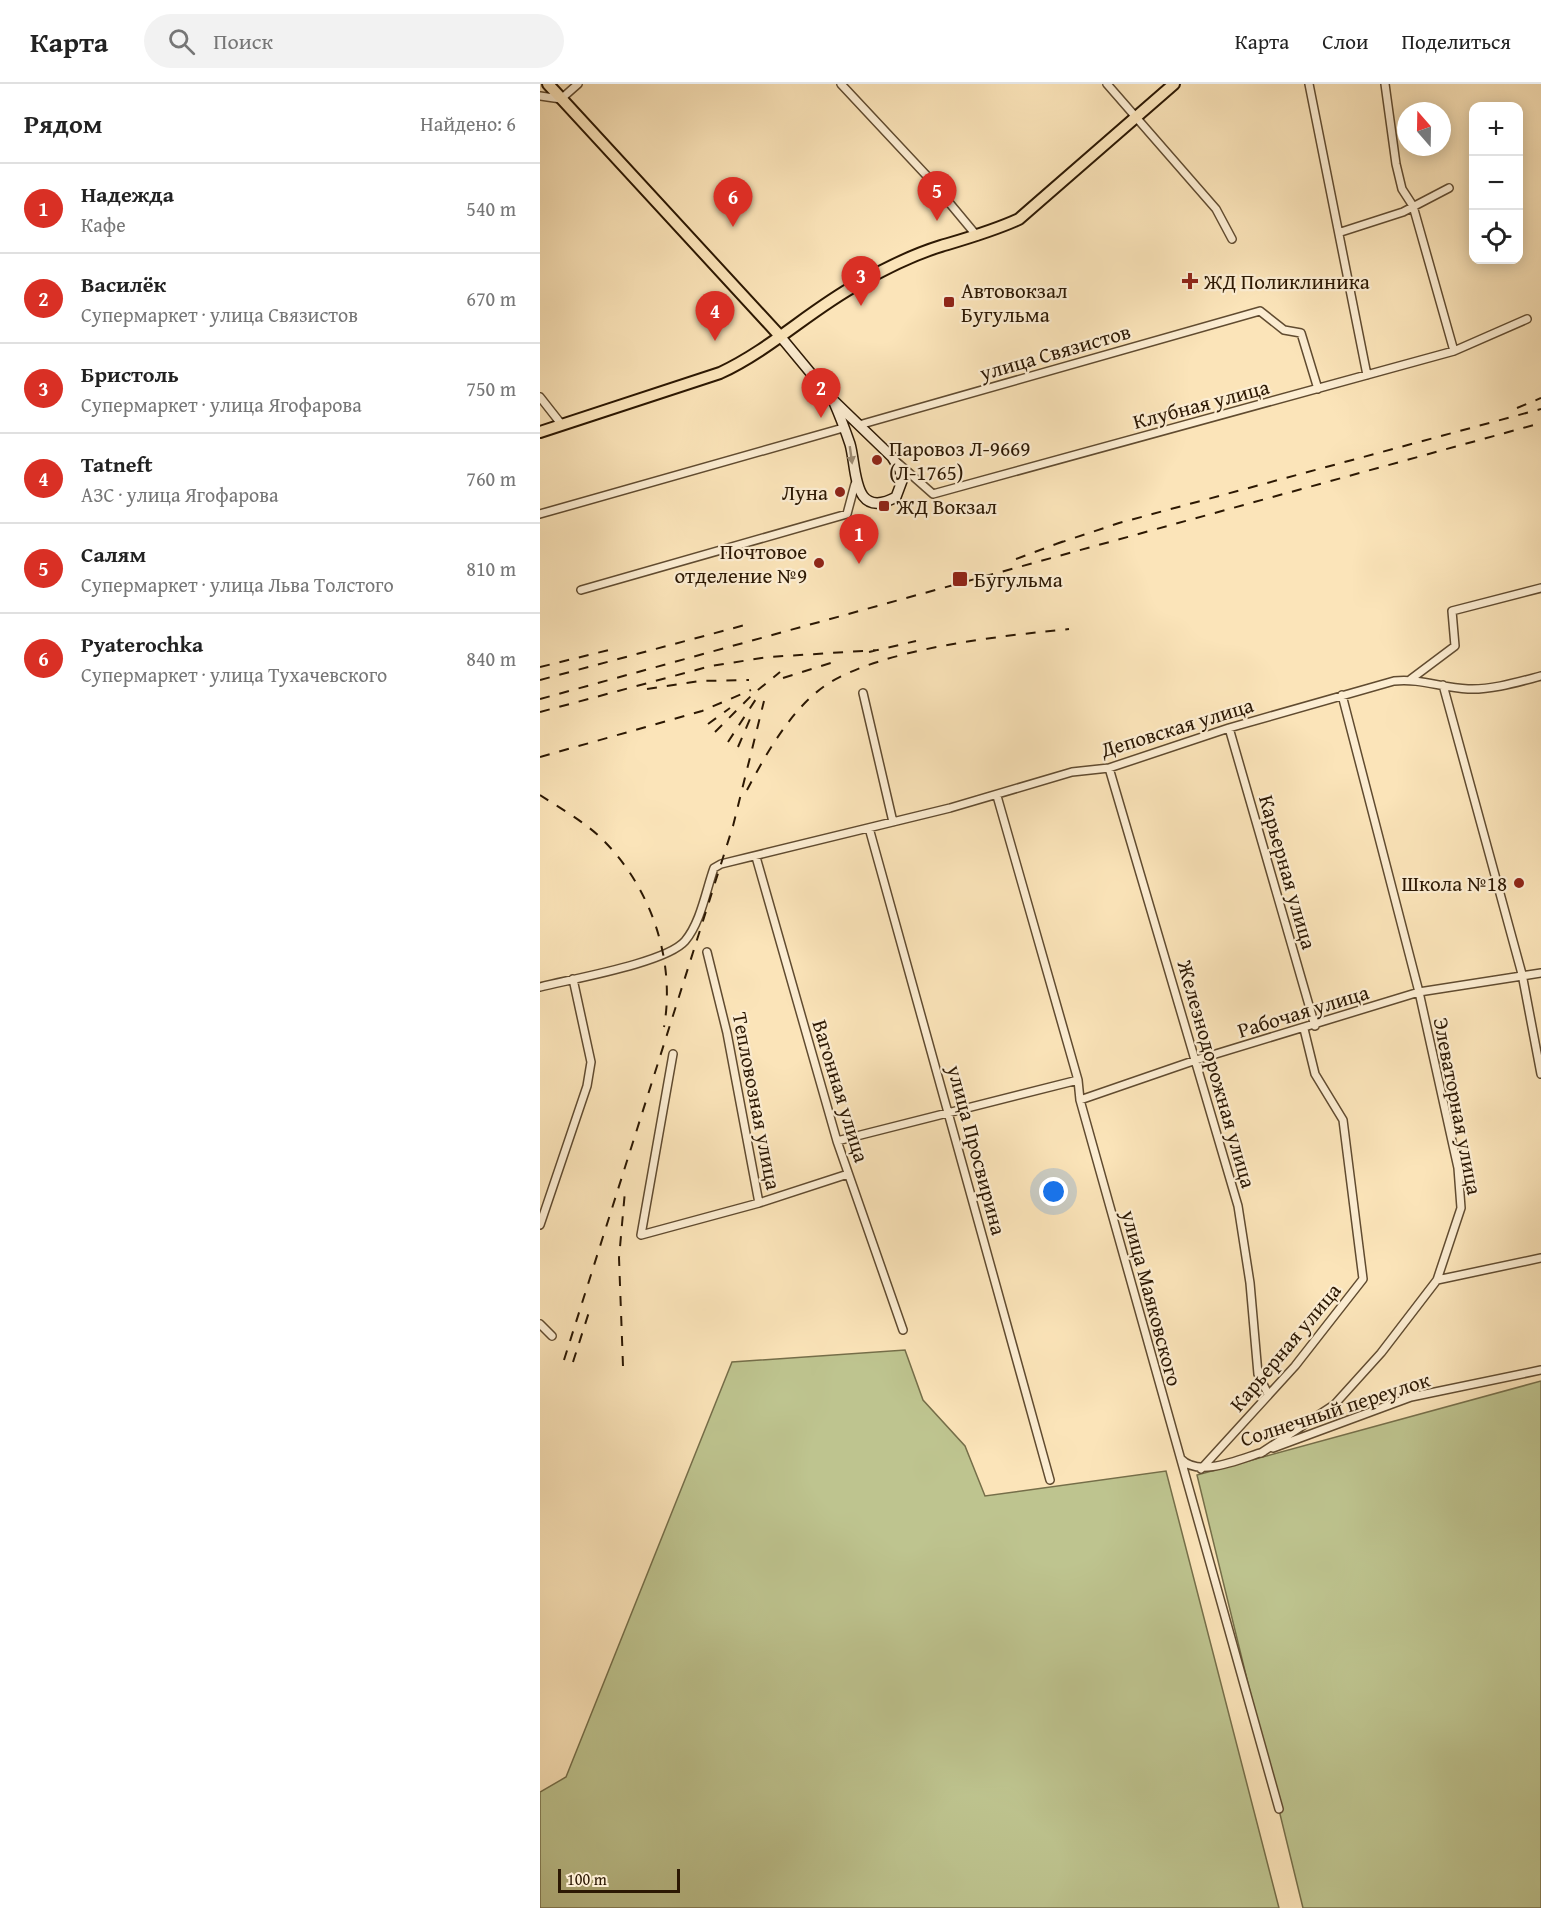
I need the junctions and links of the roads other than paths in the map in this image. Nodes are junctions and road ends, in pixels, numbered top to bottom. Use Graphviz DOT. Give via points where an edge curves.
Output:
graph roads {
  1 [pos="548,84"];
  2 [pos="578,84"];
  3 [pos="841,84"];
  4 [pos="1107,84"];
  5 [pos="1174,84"];
  6 [pos="1309,84"];
  7 [pos="1385,84"];
  8 [pos="540,96"];
  9 [pos="561,99"];
  10 [pos="1137,118"];
  11 [pos="1449,188"];
  12 [pos="1413,206"];
  13 [pos="1341,232"];
  14 [pos="977,236"];
  15 [pos="1232,239"];
  16 [pos="1527,319"];
  17 [pos="780,336"];
  18 [pos="1454,351"];
  19 [pos="1367,375"];
  20 [pos="1318,388"];
  21 [pos="540,397"];
  22 [pos="833,400"];
  23 [pos="562,425"];
  24 [pos="859,425"];
  25 [pos="843,428"];
  26 [pos="540,432"];
  27 [pos="892,457"];
  28 [pos="855,484"];
  29 [pos="540,514"];
  30 [pos="1541,588"];
  31 [pos="581,590"];
  32 [pos="1541,676"];
  33 [pos="1411,680"];
  34 [pos="1443,685"];
  35 [pos="863,693"];
  36 [pos="1342,695"];
  37 [pos="1229,728"];
  38 [pos="1109,768"];
  39 [pos="997,796"];
  40 [pos="893,822"];
  41 [pos="869,828"];
  42 [pos="756,857"];
  43 [pos="707,952"];
  44 [pos="1541,973"];
  45 [pos="1522,974"];
  46 [pos="573,979"];
  47 [pos="540,987"];
  48 [pos="1419,992"];
  49 [pos="1315,1026"];
  50 [pos="1304,1029"];
  51 [pos="673,1054"];
  52 [pos="1196,1060"];
  53 [pos="1541,1074"];
  54 [pos="1078,1080"];
  55 [pos="1080,1100"];
  56 [pos="950,1111"];
  57 [pos="837,1141"];
  58 [pos="848,1174"];
  59 [pos="540,1201"];
  60 [pos="759,1203"];
  61 [pos="548,1206"];
  62 [pos="540,1225"];
  63 [pos="1541,1258"];
  64 [pos="1437,1280"];
  65 [pos="540,1324"];
  66 [pos="903,1330"];
  67 [pos="552,1336"];
  68 [pos="1541,1370"];
  69 [pos="1268,1394"];
  70 [pos="1261,1453"];
  71 [pos="1179,1457"];
  72 [pos="1200,1469"];
  73 [pos="1050,1480"];
  74 [pos="1279,1809"];
  1 -- 9 [label="main road"];
  2 -- 9 [label="street"];
  3 -- 14 [label="street"];
  4 -- 10 [label="street"];
  5 -- 10 [label="main road"];
  6 -- 13 [label="street"];
  7 -- 12 [label="street" via="1396,165 1402,189"];
  8 -- 9 [label="street"];
  9 -- 17 [label="main road"];
  10 -- 14 [label="main road" via="1019,219"];
  10 -- 15 [label="street" via="1216,209"];
  11 -- 12 [label="street"];
  12 -- 13 [label="street" via="1404,213"];
  12 -- 18 [label="street"];
  13 -- 19 [label="street"];
  14 -- 17 [label="main road" via="895,264"];
  16 -- 18 [label="street, Клубная улица"];
  17 -- 22 [label="street"];
  17 -- 23 [label="main road" via="748,360 720,373"];
  18 -- 19 [label="street, Клубная улица"];
  19 -- 20 [label="street, Клубная улица"];
  20 -- 24 [label="street, улица Связистов" via="1300,333 1284,330 1260,310"];
  20 -- 27 [label="street, Клубная улица" via="933,494"];
  21 -- 23 [label="street"];
  22 -- 24 [label="street"];
  22 -- 25 [label="street"];
  23 -- 26 [label="main road"];
  24 -- 27 [label="street"];
  25 -- 28 [label="street, one-way" via="850,446"];
  25 -- 29 [label="street"];
  27 -- 28 [label="street" via="902,481 896,497 885,502 872,501"];
  28 -- 31 [label="street" via="847,514"];
  30 -- 33 [label="street" via="1452,611 1455,646"];
  32 -- 34 [label="street, Деповская улица" via="1468,689"];
  33 -- 34 [label="street, Деповская улица"];
  33 -- 36 [label="street, Деповская улица"];
  34 -- 45 [label="street"];
  35 -- 40 [label="street"];
  36 -- 37 [label="street, Деповская улица"];
  36 -- 48 [label="street, Элеваторная улица"];
  37 -- 38 [label="street, Деповская улица"];
  37 -- 49 [label="street, Карьерная улица"];
  38 -- 39 [label="street, Деповская улица" via="1072,772"];
  38 -- 52 [label="street, Железнодорожная улица"];
  39 -- 40 [label="street, Деповская улица"];
  39 -- 54 [label="street, улица Маяковского"];
  40 -- 41 [label="street, Деповская улица"];
  41 -- 42 [label="street, Деповская улица"];
  41 -- 56 [label="street, улица Просвирина"];
  42 -- 46 [label="street, Деповская улица" via="714,868 693,929 676,948"];
  42 -- 57 [label="street, Вагонная улица"];
  43 -- 60 [label="street, Тепловозная улица" via="727,1033"];
  44 -- 45 [label="street, Рабочая улица"];
  45 -- 48 [label="street, Рабочая улица"];
  45 -- 53 [label="street"];
  46 -- 47 [label="street"];
  46 -- 61 [label="street" via="591,1062 587,1086"];
  48 -- 49 [label="street, Рабочая улица"];
  48 -- 64 [label="street, Элеваторная улица" via="1458,1168 1461,1208"];
  49 -- 50 [label="street, Рабочая улица"];
  50 -- 52 [label="street, Рабочая улица"];
  50 -- 69 [label="street, Карьерная улица" via="1315,1074 1343,1120 1364,1279"];
  51 -- 60 [label="street" via="641,1235"];
  52 -- 55 [label="street, Рабочая улица"];
  52 -- 69 [label="street, Железнодорожная улица" via="1238,1206 1258,1374"];
  54 -- 55 [label="street, улица Маяковского"];
  54 -- 56 [label="street"];
  55 -- 71 [label="street, улица Маяковского"];
  56 -- 57 [label="street"];
  56 -- 73 [label="street, улица Просвирина"];
  57 -- 58 [label="street, Вагонная улица"];
  58 -- 60 [label="street, Тепловозная улица"];
  58 -- 66 [label="street, Вагонная улица"];
  59 -- 61 [label="street"];
  61 -- 62 [label="street"];
  63 -- 64 [label="street"];
  64 -- 70 [label="street, Элеваторная улица" via="1381,1353 1334,1405"];
  65 -- 67 [label="street"];
  68 -- 70 [label="street, Солнечный переулок" via="1411,1397"];
  69 -- 72 [label="street, Карьерная улица"];
  70 -- 72 [label="street, Солнечный переулок"];
  71 -- 72 [label="street" via="1187,1466"];
  71 -- 74 [label="street, улица Маяковского"];
}
